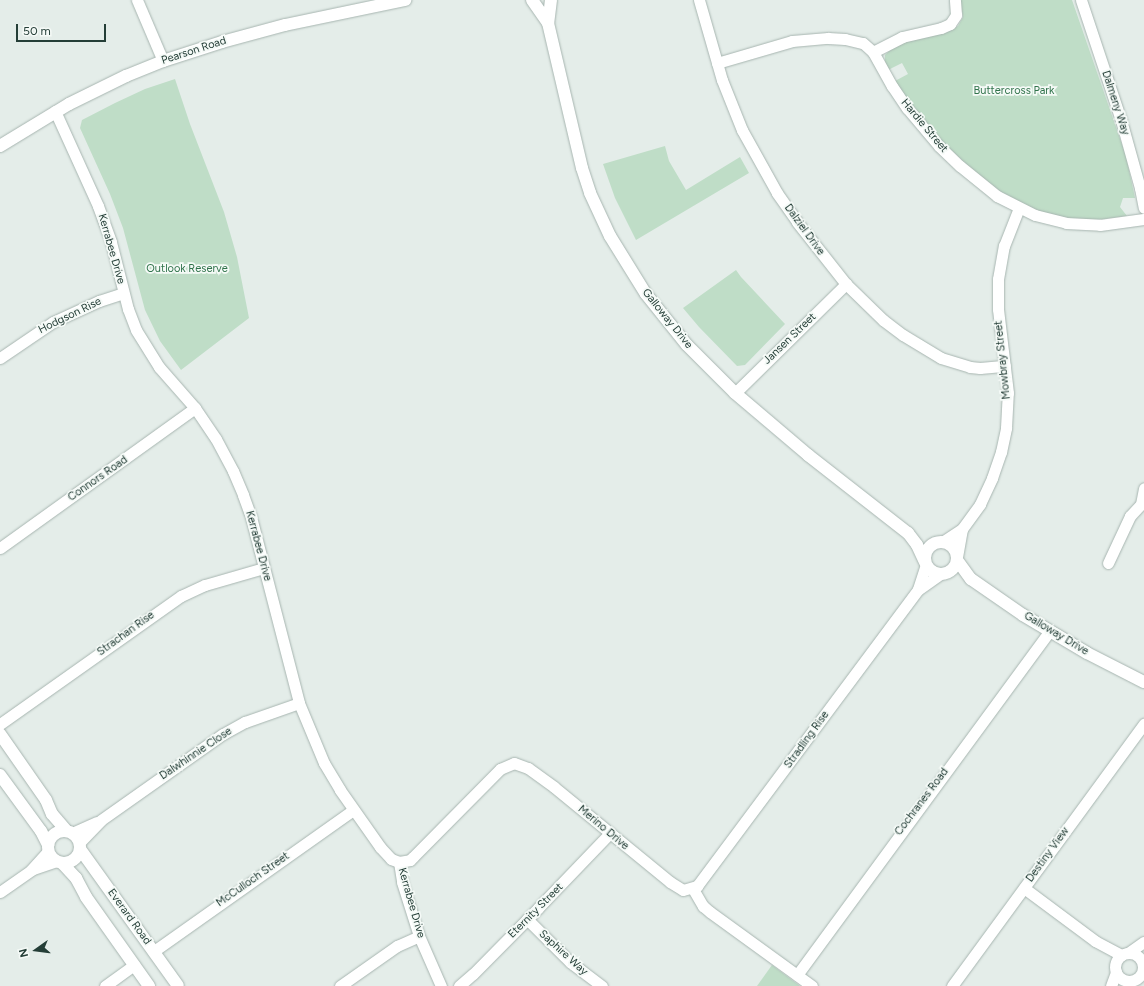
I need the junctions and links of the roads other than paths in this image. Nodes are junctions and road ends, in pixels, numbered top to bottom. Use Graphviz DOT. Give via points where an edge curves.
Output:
graph roads {
  1 [pos="137,0"];
  2 [pos="405,0"];
  3 [pos="532,0"];
  4 [pos="551,0"];
  5 [pos="699,0"];
  6 [pos="956,0"];
  7 [pos="1080,0"];
  8 [pos="548,23"];
  9 [pos="873,52"];
  10 [pos="163,61"];
  11 [pos="717,63"];
  12 [pos="55,111"];
  13 [pos="0,146"];
  14 [pos="1142,187"];
  15 [pos="1019,208"];
  16 [pos="1144,208"];
  17 [pos="1144,219"];
  18 [pos="846,284"];
  19 [pos="123,293"];
  20 [pos="0,358"];
  21 [pos="1005,366"];
  22 [pos="735,393"];
  23 [pos="195,408"];
  24 [pos="1144,488"];
  25 [pos="1143,507"];
  26 [pos="962,528"];
  27 [pos="908,534"];
  28 [pos="939,542"];
  29 [pos="0,548"];
  30 [pos="957,559"];
  31 [pos="1108,563"];
  32 [pos="926,564"];
  33 [pos="264,568"];
  34 [pos="942,574"];
  35 [pos="972,580"];
  36 [pos="918,589"];
  37 [pos="1050,631"];
  38 [pos="1144,682"];
  39 [pos="299,703"];
  40 [pos="0,724"];
  41 [pos="1144,724"];
  42 [pos="0,734"];
  43 [pos="0,775"];
  44 [pos="353,810"];
  45 [pos="102,820"];
  46 [pos="69,831"];
  47 [pos="610,833"];
  48 [pos="80,846"];
  49 [pos="48,848"];
  50 [pos="59,862"];
  51 [pos="399,862"];
  52 [pos="31,870"];
  53 [pos="1024,888"];
  54 [pos="693,889"];
  55 [pos="0,892"];
  56 [pos="527,919"];
  57 [pos="419,936"];
  58 [pos="1095,941"];
  59 [pos="1144,942"];
  60 [pos="154,951"];
  61 [pos="1125,954"];
  62 [pos="1143,963"];
  63 [pos="134,965"];
  64 [pos="1115,968"];
  65 [pos="797,975"];
  66 [pos="1132,983"];
  67 [pos="105,986"];
  68 [pos="150,986"];
  69 [pos="178,986"];
  70 [pos="340,986"];
  71 [pos="442,986"];
  72 [pos="459,986"];
  73 [pos="602,986"];
  74 [pos="812,986"];
  75 [pos="952,986"];
  76 [pos="1111,986"];
  1 -- 10 [label="street"];
  2 -- 10 [label="street, Pearson Road" via="289,24"];
  3 -- 8 [label="street, Galloway Drive"];
  4 -- 8 [label="street, Galloway Drive"];
  5 -- 11 [label="street, Dalziel Drive"];
  6 -- 9 [label="street" via="956,15 950,24 902,37"];
  7 -- 14 [label="street, Dalmeny Way"];
  8 -- 22 [label="street, Galloway Drive" via="582,168 590,193 610,236 666,321"];
  9 -- 11 [label="street, Hardie Street" via="868,46 855,40 806,39 769,46"];
  9 -- 15 [label="street, Hardie Street" via="903,102 939,146 997,196"];
  10 -- 12 [label="street, Pearson Road"];
  11 -- 18 [label="street, Dalziel Drive" via="729,100 760,163 797,222"];
  12 -- 13 [label="street, Pearson Road"];
  12 -- 19 [label="street, Kerrabee Drive" via="98,206 111,242"];
  14 -- 16 [label="street, Dalmeny Way"];
  15 -- 17 [label="street, Hardie Street" via="1049,220 1085,225 1118,224"];
  15 -- 21 [label="street, Mowbray Street" via="1004,246 998,279 998,309"];
  18 -- 21 [label="street, Dalziel Drive" via="883,320 941,358 970,367"];
  18 -- 22 [label="street, Jansen Street"];
  19 -- 20 [label="street, Hodgson Rise" via="53,322"];
  19 -- 23 [label="street, Kerrabee Drive" via="136,330 148,351"];
  21 -- 26 [label="street, Mowbray Street" via="1007,409 1001,452 980,504"];
  22 -- 27 [label="street, Galloway Drive"];
  23 -- 29 [label="street, Connors Road"];
  23 -- 33 [label="street, Kerrabee Drive" via="233,471 251,517"];
  24 -- 25 [label="street"];
  25 -- 31 [label="street" via="1130,516"];
  26 -- 28 [label="street, Mowbray Street"];
  26 -- 30 [label="street, Mowbray Street"];
  27 -- 28 [label="street, Galloway Drive" via="922,540"];
  27 -- 32 [label="street, Galloway Drive"];
  28 -- 30 [label="street" via="952,547"];
  28 -- 32 [label="street" via="928,548"];
  30 -- 34 [label="street" via="953,569"];
  30 -- 35 [label="street, Galloway Drive"];
  32 -- 34 [label="street" via="931,572"];
  32 -- 36 [label="street, Stradling Rise"];
  33 -- 39 [label="street, Kerrabee Drive"];
  33 -- 40 [label="street, Strachan Rise" via="205,585 181,596"];
  34 -- 35 [label="street, Galloway Drive"];
  34 -- 36 [label="street, Stradling Rise"];
  35 -- 37 [label="street, Galloway Drive"];
  36 -- 54 [label="street, Stradling Rise" via="701,883"];
  37 -- 38 [label="street, Galloway Drive" via="1110,666"];
  37 -- 65 [label="street, Cochranes Road"];
  39 -- 44 [label="street, Kerrabee Drive" via="324,763"];
  39 -- 45 [label="street, Dalwhinnie Close" via="259,716 223,734"];
  41 -- 53 [label="street, Destiny View"];
  42 -- 46 [label="street" via="46,800 52,814"];
  43 -- 49 [label="street" via="41,831"];
  44 -- 51 [label="street, Kerrabee Drive" via="386,854"];
  44 -- 60 [label="street, McCulloch Street"];
  45 -- 46 [label="street, Dalwhinnie Close"];
  45 -- 48 [label="street, Dalwhinnie Close"];
  46 -- 48 [label="street"];
  46 -- 49 [label="street" via="61,831 52,836"];
  47 -- 51 [label="street, Merino Drive" via="528,768 510,763 500,769 410,860"];
  47 -- 54 [label="street, Merino Drive" via="674,885 683,890"];
  47 -- 56 [label="street, Eternity Street"];
  48 -- 50 [label="street" via="76,858 67,863"];
  48 -- 60 [label="street, Everard Road"];
  49 -- 50 [label="street"];
  49 -- 52 [label="street"];
  50 -- 52 [label="street"];
  50 -- 63 [label="street, Everard Road" via="76,878 86,897"];
  51 -- 57 [label="street, Kerrabee Drive" via="402,882"];
  52 -- 55 [label="street"];
  53 -- 58 [label="street"];
  53 -- 75 [label="street, Destiny View"];
  54 -- 65 [label="street" via="710,912"];
  56 -- 72 [label="street, Eternity Street"];
  56 -- 73 [label="street, Saphire Way" via="570,962"];
  57 -- 70 [label="street" via="397,946"];
  57 -- 71 [label="street, Kerrabee Drive"];
  58 -- 61 [label="street"];
  58 -- 64 [label="street"];
  59 -- 61 [label="street"];
  60 -- 69 [label="street, Everard Road"];
  61 -- 62 [label="street" via="1133,953"];
  61 -- 64 [label="street" via="1116,960"];
  62 -- 66 [label="street" via="1141,974"];
  63 -- 67 [label="street"];
  63 -- 68 [label="street, Everard Road"];
  64 -- 66 [label="street" via="1120,978"];
  64 -- 76 [label="street"];
  65 -- 74 [label="street"];
}
